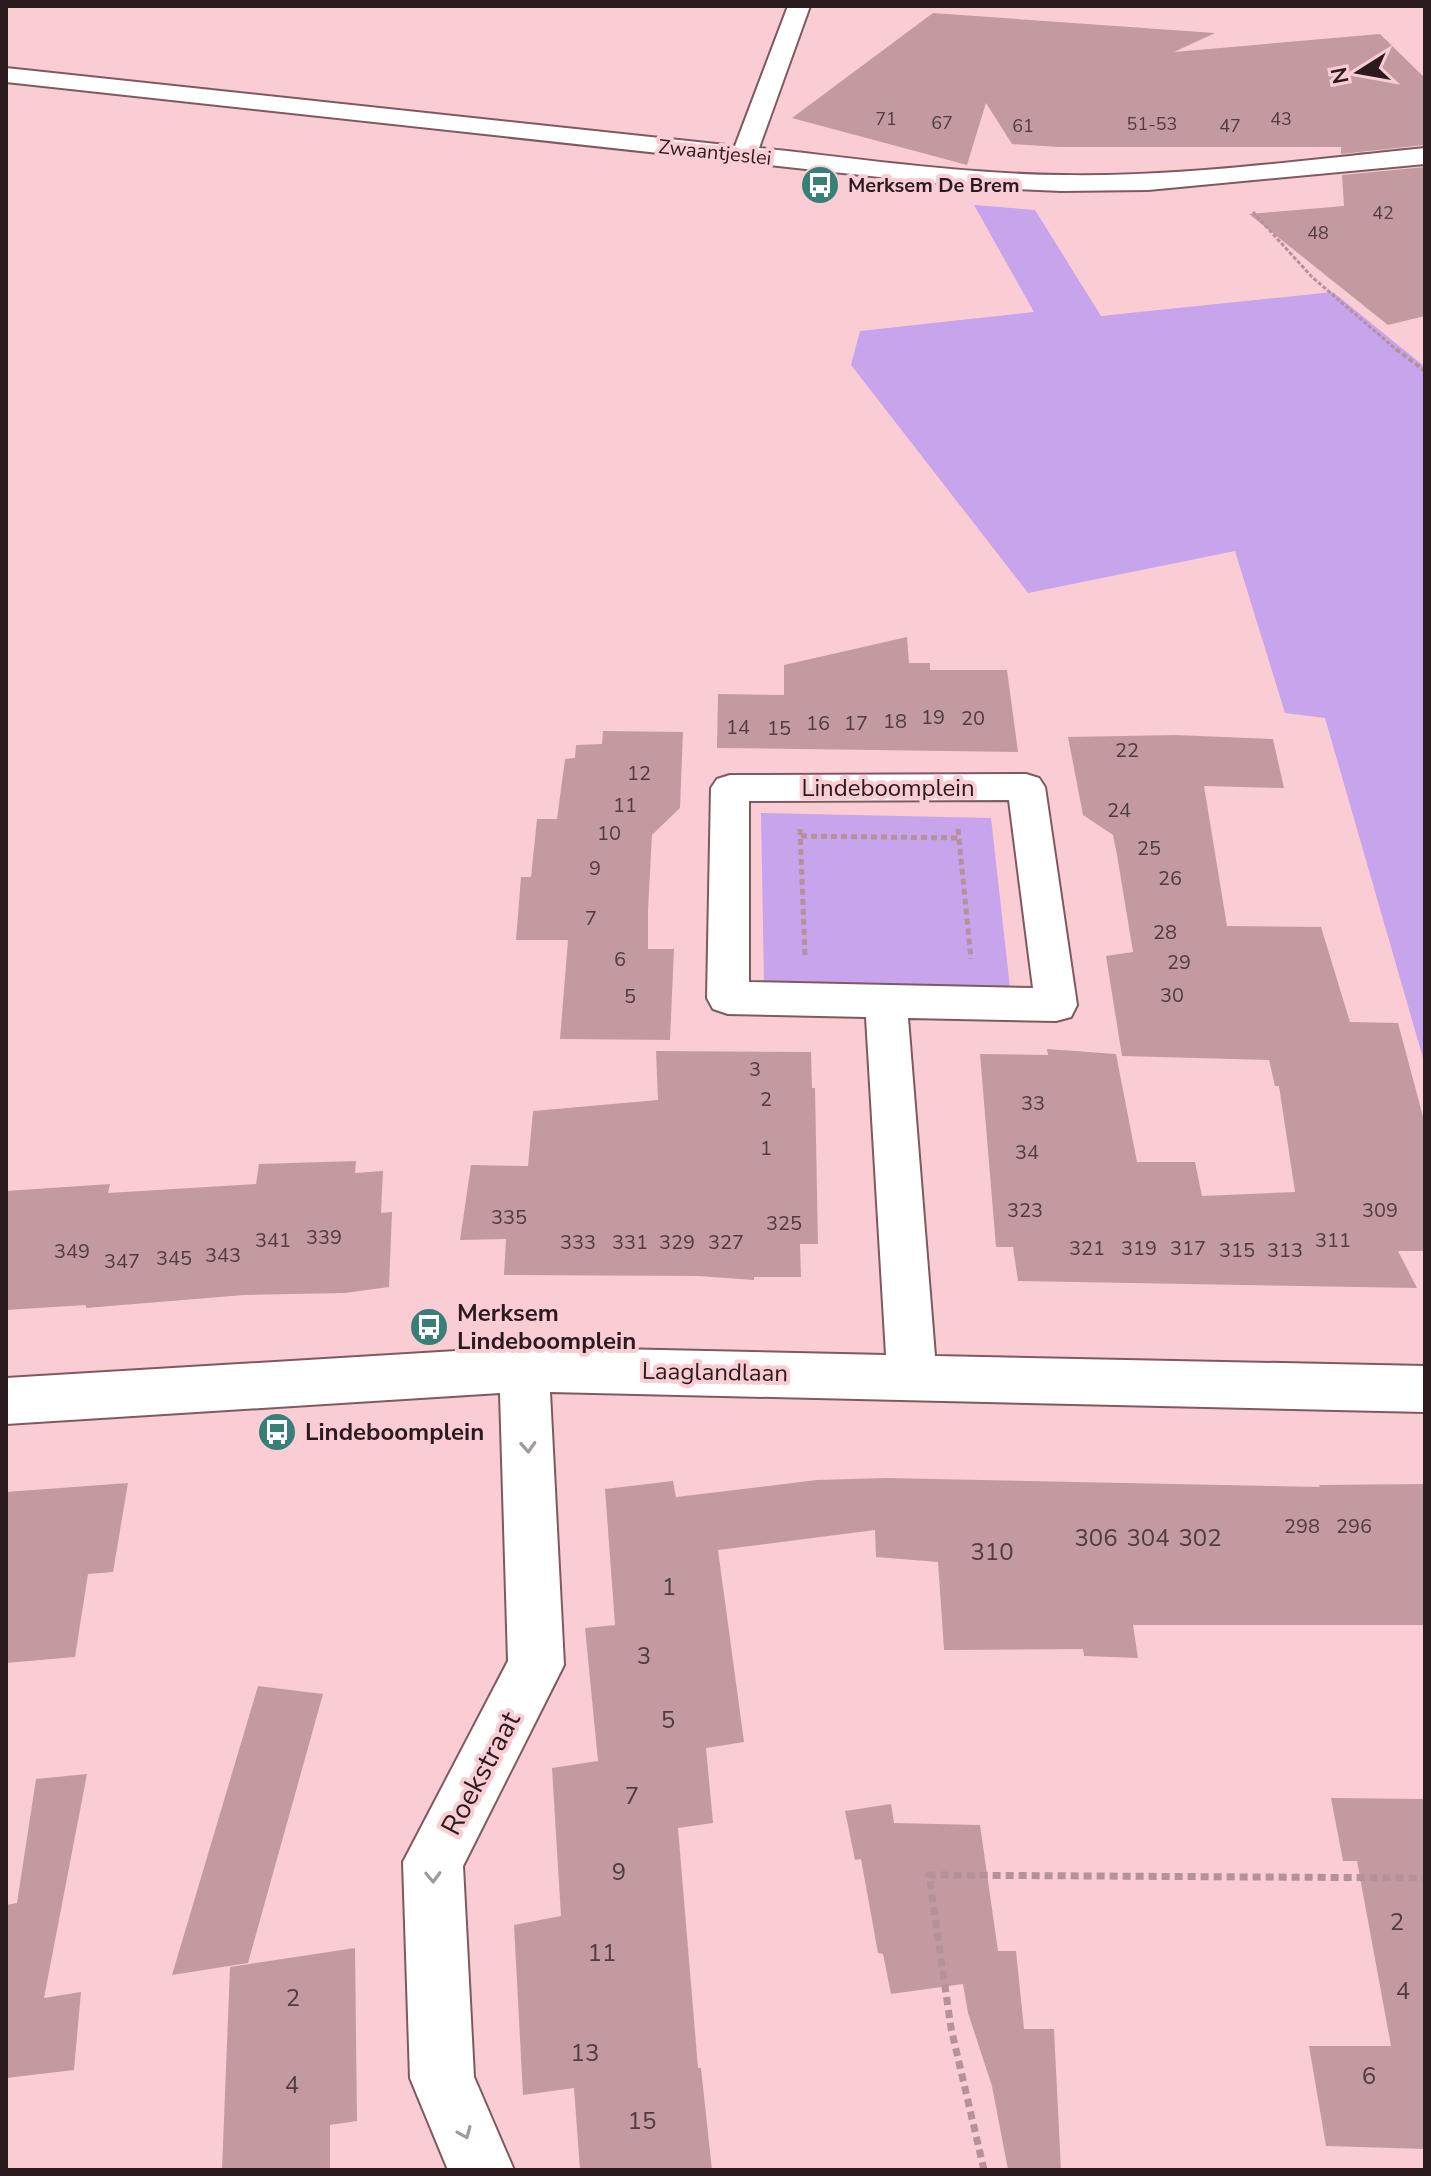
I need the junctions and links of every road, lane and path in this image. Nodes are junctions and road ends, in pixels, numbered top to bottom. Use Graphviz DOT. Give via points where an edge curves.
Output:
graph roads {
  1 [pos="799,6"];
  2 [pos="6,75"];
  3 [pos="744,155"];
  4 [pos="1425,156"];
  5 [pos="1224,176"];
  6 [pos="1425,371"];
  7 [pos="954,787"];
  8 [pos="799,788"];
  9 [pos="801,836"];
  10 [pos="959,838"];
  11 [pos="806,1000"];
  12 [pos="886,1002"];
  13 [pos="974,1004"];
  14 [pos="524,1369"];
  15 [pos="912,1376"];
  16 [pos="1425,1389"];
  17 [pos="6,1401"];
  18 [pos="1425,1878"];
  19 [pos="481,2170"];
  20 [pos="984,2170"];
  1 -- 3 [label="street"];
  2 -- 3 [label="street, Zwaantjeslei"];
  3 -- 5 [label="street, Zwaantjeslei" via="1061,183"];
  4 -- 5 [label="street, Zwaantjeslei"];
  5 -- 6 [label="path" via="1282,249"];
  7 -- 8 [label="street, Lindeboomplein"];
  7 -- 10 [label="path"];
  7 -- 13 [label="street, Lindeboomplein" via="1026,787 1056,1005"];
  8 -- 9 [label="path"];
  8 -- 11 [label="street, Lindeboomplein" via="730,788 728,998"];
  9 -- 10 [label="path"];
  9 -- 11 [label="path"];
  10 -- 13 [label="path"];
  11 -- 12 [label="street, Lindeboomplein"];
  12 -- 13 [label="street, Lindeboomplein"];
  12 -- 15 [label="street"];
  14 -- 15 [label="street, Laaglandlaan"];
  14 -- 17 [label="street, Laaglandlaan"];
  14 -- 19 [label="street, Roekstraat, one-way" via="536,1665 433,1862 442,2078"];
  15 -- 16 [label="street, Laaglandlaan"];
  18 -- 20 [label="path" via="929,1875 951,2028"];
}
